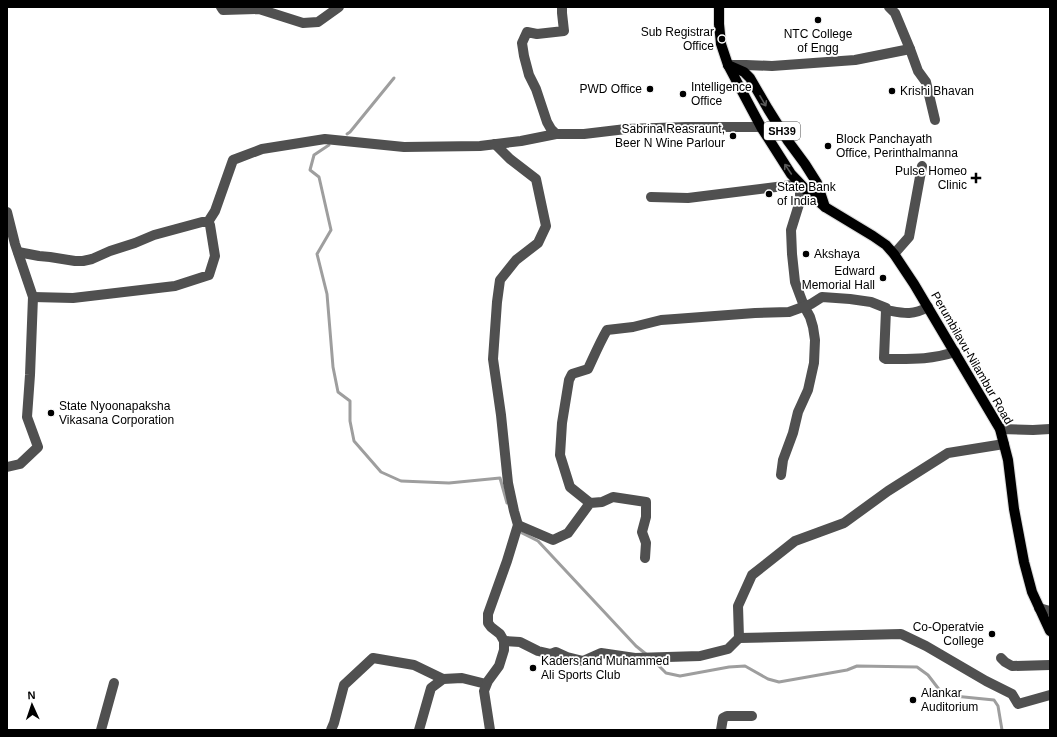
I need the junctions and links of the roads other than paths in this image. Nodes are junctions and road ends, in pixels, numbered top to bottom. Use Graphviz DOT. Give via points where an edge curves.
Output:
graph roads {
  1 [pos="221,7"];
  2 [pos="339,7"];
  3 [pos="562,7"];
  4 [pos="719,7"];
  5 [pos="889,7"];
  6 [pos="910,49"];
  7 [pos="728,66"];
  8 [pos="935,120"];
  9 [pos="761,127"];
  10 [pos="556,134"];
  11 [pos="496,144"];
  12 [pos="922,166"];
  13 [pos="800,184"];
  14 [pos="651,197"];
  15 [pos="825,207"];
  16 [pos="7,212"];
  17 [pos="208,222"];
  18 [pos="18,252"];
  19 [pos="894,254"];
  20 [pos="33,297"];
  21 [pos="804,306"];
  22 [pos="928,307"];
  23 [pos="886,310"];
  24 [pos="955,352"];
  25 [pos="1000,429"];
  26 [pos="1050,429"];
  27 [pos="1004,444"];
  28 [pos="7,467"];
  29 [pos="781,474"];
  30 [pos="590,504"];
  31 [pos="518,525"];
  32 [pos="645,558"];
  33 [pos="1039,608"];
  34 [pos="1050,611"];
  35 [pos="1050,631"];
  36 [pos="739,638"];
  37 [pos="504,641"];
  38 [pos="1001,658"];
  39 [pos="1050,665"];
  40 [pos="442,679"];
  41 [pos="114,683"];
  42 [pos="486,684"];
  43 [pos="1050,695"];
  44 [pos="752,716"];
  45 [pos="102,730"];
  46 [pos="331,730"];
  47 [pos="419,730"];
  48 [pos="490,730"];
  49 [pos="721,730"];
  1 -- 2 [label="street" via="223,10 259,9 303,23 318,22"];
  3 -- 10 [label="street" via="564,31 537,34 527,32 522,43 529,75 550,129"];
  4 -- 7 [label="main road, Perumbilavu-Nilambur Road / SH39" via="721,44"];
  5 -- 6 [label="street" via="895,13"];
  6 -- 7 [label="street" via="855,60 772,66"];
  6 -- 8 [label="street" via="918,71 926,82"];
  7 -- 9 [label="main road, Perumbilavu-Nilambur Road / SH39"];
  7 -- 15 [label="main road, SH39, one-way" via="744,72 750,78 817,183"];
  9 -- 10 [label="street" via="626,128 584,134"];
  13 -- 9 [label="main road, Perumbilavu-Nilambur Road / SH39, one-way"];
  10 -- 11 [label="street"];
  11 -- 17 [label="street" via="404,147 325,139 262,149 234,160 216,211"];
  11 -- 31 [label="street" via="510,159 536,179 546,226 538,243 516,260 500,280 497,302 493,359 508,482"];
  12 -- 19 [label="street" via="909,237"];
  13 -- 14 [label="street" via="688,198"];
  13 -- 15 [label="main road, Perumbilavu-Nilambur Road / SH39"];
  13 -- 21 [label="street" via="800,201 791,230 795,282"];
  15 -- 19 [label="main road, Perumbilavu-Nilambur Road" via="886,244"];
  16 -- 18 [label="street"];
  17 -- 18 [label="street" via="154,235 83,261"];
  17 -- 20 [label="street" via="215,256 209,275 175,286 73,298"];
  18 -- 20 [label="street"];
  19 -- 22 [label="main road, Perumbilavu-Nilambur Road"];
  20 -- 28 [label="street" via="27,417 38,447 20,464"];
  21 -- 23 [label="street" via="822,297 850,298 871,302"];
  21 -- 29 [label="street" via="813,327 814,363 808,390 798,412 783,460"];
  21 -- 30 [label="street" via="789,312 661,320 607,330 588,369 572,374 562,422 560,455 570,487"];
  22 -- 23 [label="street" via="909,313"];
  22 -- 24 [label="main road, Perumbilavu-Nilambur Road"];
  23 -- 24 [label="street" via="886,360 920,360"];
  24 -- 25 [label="main road, Perumbilavu-Nilambur Road"];
  25 -- 26 [label="street"];
  25 -- 27 [label="main road, Perumbilavu-Nilambur Road"];
  27 -- 33 [label="main road, Perumbilavu-Nilambur Road" via="1024,562"];
  27 -- 36 [label="street" via="948,453 844,523 796,541 752,575 738,606"];
  30 -- 31 [label="street" via="568,533 553,540"];
  30 -- 32 [label="street" via="613,497 646,502 642,532 646,543"];
  31 -- 37 [label="street" via="488,614 488,623"];
  33 -- 34 [label="street"];
  33 -- 35 [label="main road, Perumbilavu-Nilambur Road"];
  36 -- 37 [label="street" via="728,649 700,656 635,658 601,653 583,661 556,652 551,654 538,651 520,642"];
  36 -- 43 [label="street" via="901,634 1012,694 1018,704"];
  37 -- 42 [label="street" via="499,666"];
  38 -- 39 [label="street" via="1012,666"];
  40 -- 42 [label="street" via="462,678"];
  40 -- 46 [label="street" via="414,664 373,658 344,685"];
  40 -- 47 [label="street" via="431,688"];
  41 -- 45 [label="street"];
  42 -- 48 [label="street" via="484,691"];
  44 -- 49 [label="street" via="723,718"];
}
